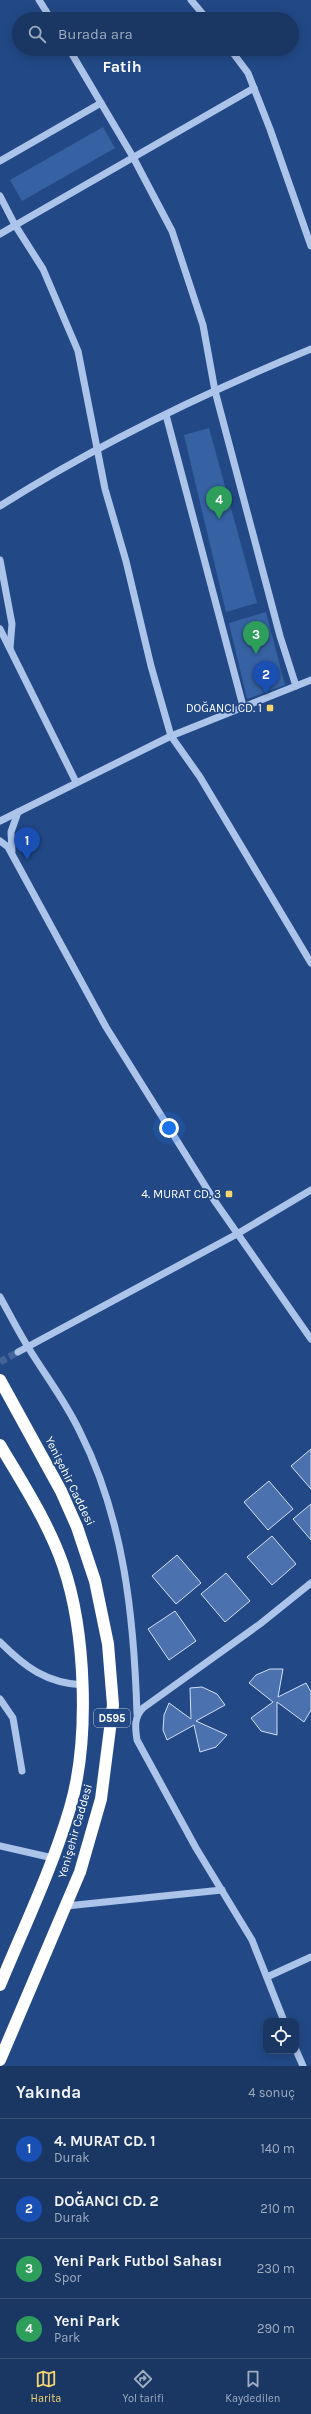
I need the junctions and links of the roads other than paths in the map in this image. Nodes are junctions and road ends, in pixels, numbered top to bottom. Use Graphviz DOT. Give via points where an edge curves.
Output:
graph roads {
  1 [pos="39,0"];
  2 [pos="191,0"];
  3 [pos="47,12"];
  4 [pos="201,12"];
  5 [pos="73,56"];
  6 [pos="235,56"];
  7 [pos="254,88"];
  8 [pos="101,103"];
  9 [pos="133,157"];
  10 [pos="0,160"];
  11 [pos="0,196"];
  12 [pos="15,225"];
  13 [pos="0,234"];
  14 [pos="311,246"];
  15 [pos="311,349"];
  16 [pos="215,391"];
  17 [pos="166,415"];
  18 [pos="98,449"];
  19 [pos="0,506"];
  20 [pos="0,560"];
  21 [pos="0,629"];
  22 [pos="10,648"];
  23 [pos="311,680"];
  24 [pos="296,686"];
  25 [pos="243,706"];
  26 [pos="171,736"];
  27 [pos="76,782"];
  28 [pos="18,812"];
  29 [pos="0,821"];
  30 [pos="0,841"];
  31 [pos="12,855"];
  32 [pos="311,964"];
  33 [pos="311,1190"];
  34 [pos="237,1234"];
  35 [pos="0,1297"];
  36 [pos="311,1339"];
  37 [pos="28,1347"];
  38 [pos="18,1352"];
  39 [pos="0,1380"];
  40 [pos="0,1444"];
  41 [pos="311,1583"];
  42 [pos="0,1642"];
  43 [pos="83,1685"];
  44 [pos="0,1699"];
  45 [pos="137,1714"];
  46 [pos="22,1771"];
  47 [pos="0,1846"];
  48 [pos="53,1858"];
  49 [pos="222,1890"];
  50 [pos="66,1906"];
  51 [pos="311,1957"];
  52 [pos="267,1977"];
  53 [pos="0,1985"];
  54 [pos="283,2018"];
  55 [pos="298,2054"];
  56 [pos="0,2060"];
  57 [pos="302,2066"];
  1 -- 3 [label="street"];
  2 -- 4 [label="street"];
  5 -- 8 [label="street"];
  6 -- 7 [label="street" via="248,73"];
  7 -- 9 [label="street"];
  7 -- 14 [label="street"];
  8 -- 9 [label="street"];
  8 -- 10 [label="street"];
  9 -- 12 [label="street"];
  9 -- 16 [label="street" via="172,231 203,325"];
  11 -- 12 [label="street"];
  12 -- 13 [label="street"];
  12 -- 18 [label="street" via="43,269 78,352"];
  15 -- 16 [label="street"];
  16 -- 17 [label="street"];
  16 -- 24 [label="street" via="280,636"];
  17 -- 18 [label="street"];
  17 -- 25 [label="street"];
  18 -- 19 [label="street" via="52,473"];
  18 -- 26 [label="street" via="105,489"];
  20 -- 22 [label="street" via="12,624"];
  21 -- 22 [label="street"];
  22 -- 27 [label="street"];
  23 -- 24 [label="street"];
  24 -- 25 [label="street"];
  25 -- 26 [label="street"];
  26 -- 27 [label="street"];
  26 -- 32 [label="street" via="200,777"];
  27 -- 28 [label="street"];
  28 -- 29 [label="street"];
  28 -- 31 [label="street" via="11,832"];
  30 -- 31 [label="street"];
  31 -- 34 [label="street" via="106,1027"];
  33 -- 34 [label="street"];
  34 -- 36 [label="street"];
  34 -- 37 [label="street"];
  35 -- 37 [label="street"];
  37 -- 38 [label="street"];
  37 -- 45 [label="street" via="80,1431 97,1469 112,1513 122,1554 130,1611"];
  39 -- 50 [label="highway, Yenişehir Caddesi / D595" via="61,1491 77,1527 95,1581 108,1644 113,1705 101,1799 80,1872"];
  40 -- 43 [label="highway, Yenişehir Caddesi / D595" via="43,1519 63,1566 79,1639"];
  41 -- 45 [label="street" via="260,1624"];
  42 -- 43 [label="street" via="16,1658 44,1677 64,1684"];
  43 -- 48 [label="highway, Yenişehir Caddesi / D595" via="80,1751 71,1806"];
  44 -- 46 [label="street" via="12,1718"];
  45 -- 49 [label="street" via="137,1740"];
  47 -- 48 [label="street"];
  48 -- 53 [label="highway, Yenişehir Caddesi / D595"];
  49 -- 50 [label="street"];
  49 -- 52 [label="street" via="252,1940"];
  50 -- 56 [label="highway, Yenişehir Caddesi / D595"];
  51 -- 52 [label="street"];
  52 -- 54 [label="street"];
  55 -- 57 [label="street"];
}
